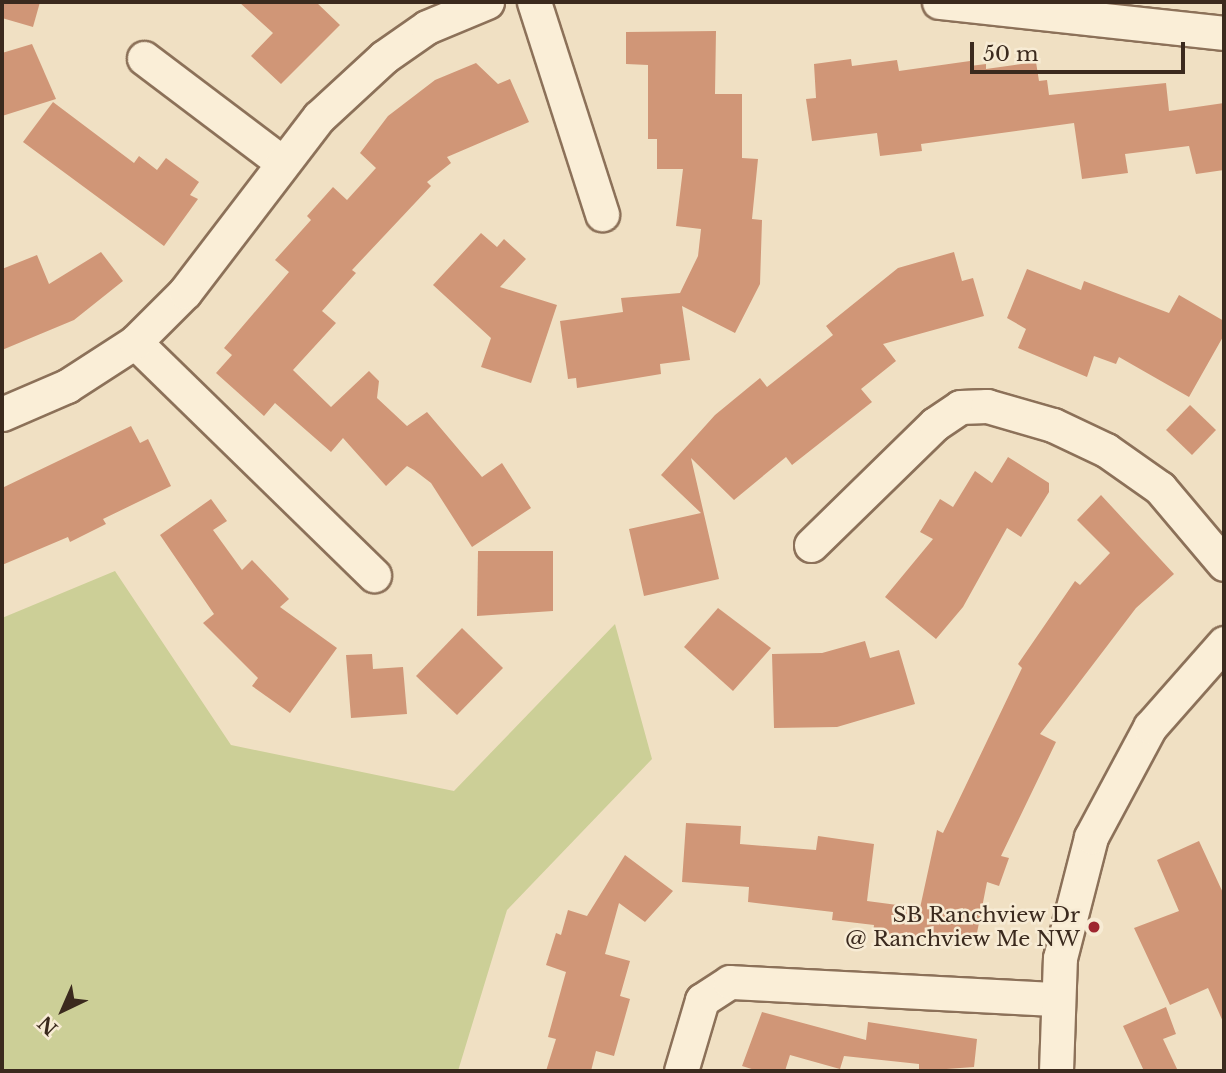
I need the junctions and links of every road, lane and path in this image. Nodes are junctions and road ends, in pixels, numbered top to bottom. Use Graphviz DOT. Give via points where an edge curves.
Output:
graph roads {
  1 [pos="487,2"];
  2 [pos="534,2"];
  3 [pos="939,2"];
  4 [pos="1102,10"];
  5 [pos="1224,33"];
  6 [pos="144,58"];
  7 [pos="283,163"];
  8 [pos="602,214"];
  9 [pos="135,342"];
  10 [pos="2,414"];
  11 [pos="811,545"];
  12 [pos="1224,564"];
  13 [pos="374,575"];
  14 [pos="1224,643"];
  15 [pos="1056,999"];
  16 [pos="681,1071"];
  17 [pos="1056,1071"];
  1 -- 7 [label="street" via="428,27 384,57 319,117"];
  2 -- 8 [label="street"];
  3 -- 4 [label="street"];
  4 -- 5 [label="street"];
  6 -- 7 [label="street"];
  7 -- 9 [label="street" via="185,292"];
  9 -- 10 [label="street" via="67,386"];
  9 -- 13 [label="street"];
  11 -- 12 [label="street" via="935,424 960,407 987,406 1053,425 1106,450 1160,488"];
  14 -- 15 [label="street" via="1150,727 1108,799 1077,876"];
  15 -- 16 [label="street" via="730,982 702,1000"];
  15 -- 17 [label="street"];
}
